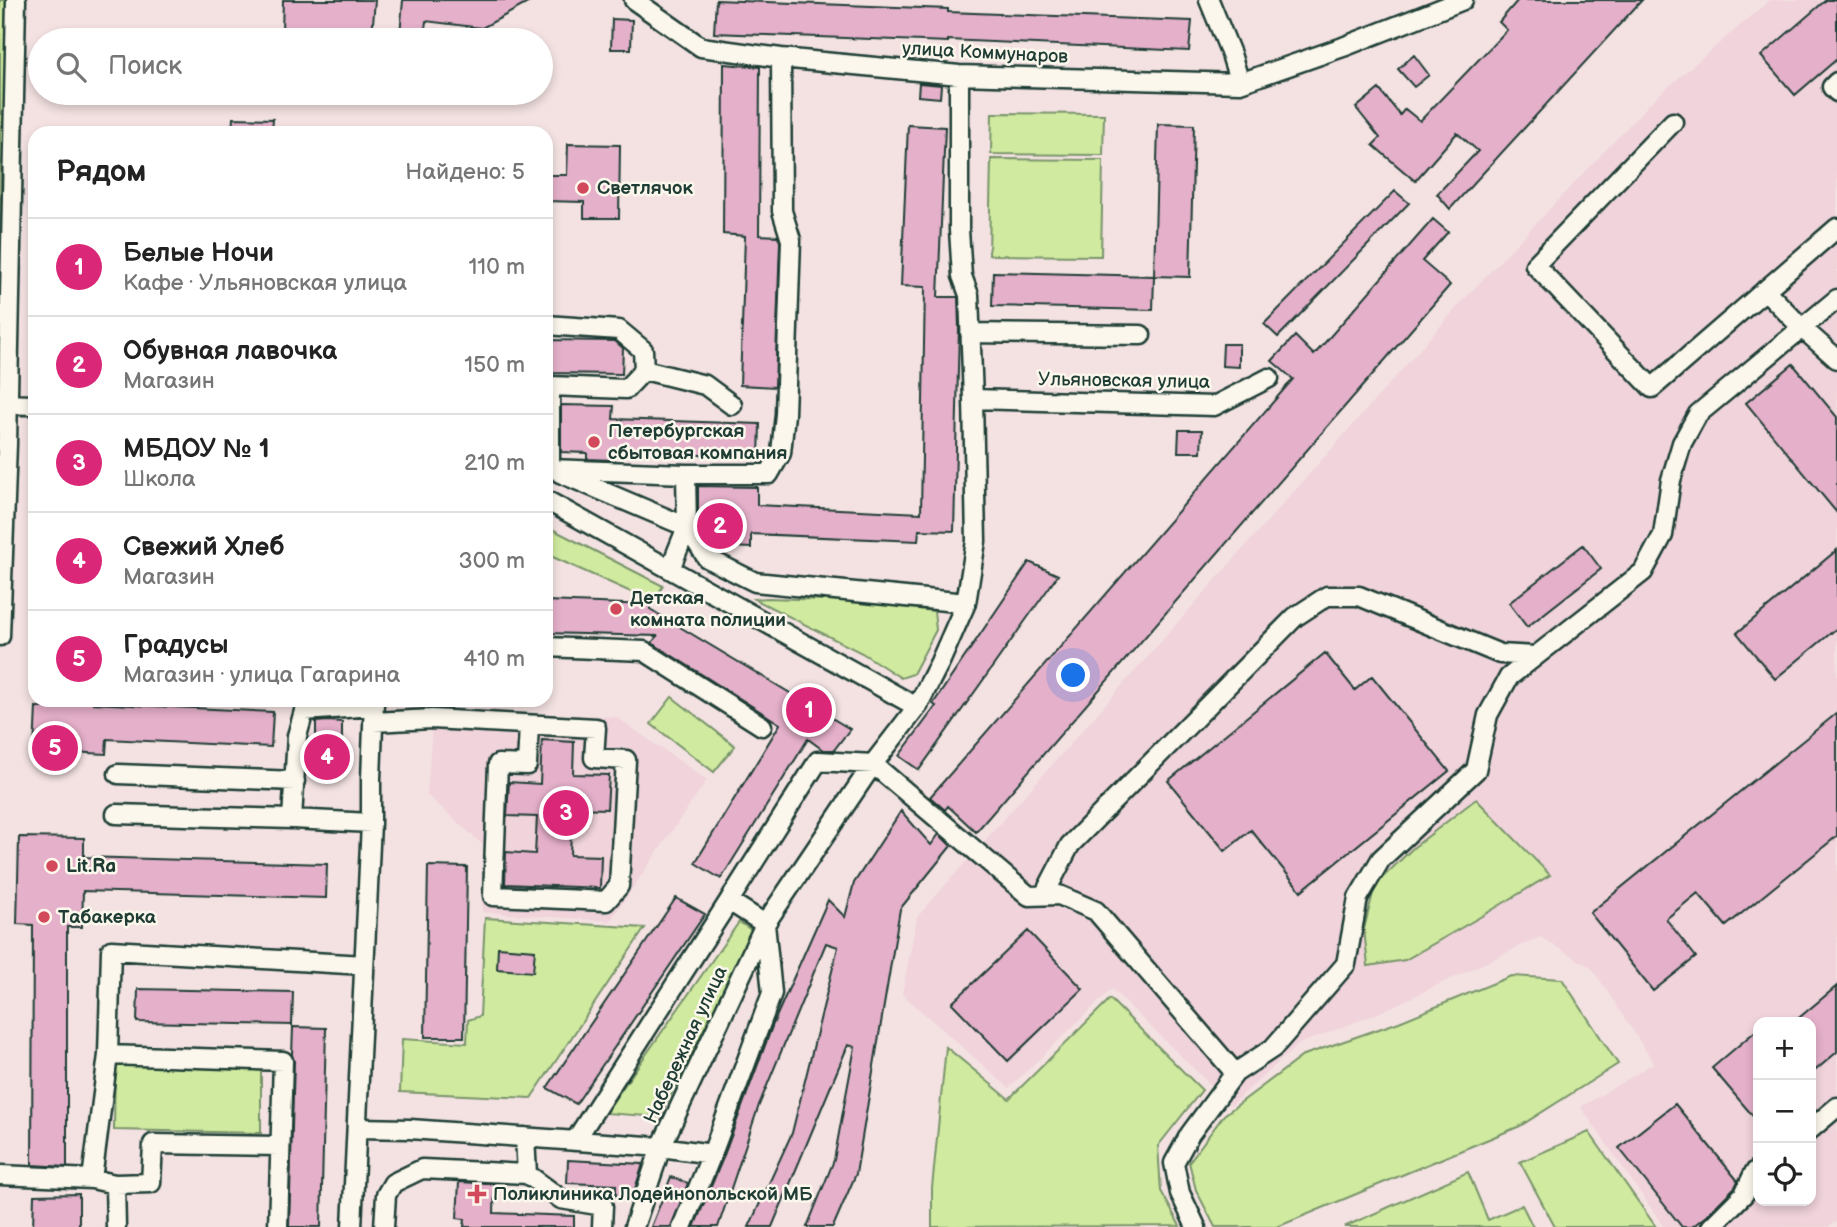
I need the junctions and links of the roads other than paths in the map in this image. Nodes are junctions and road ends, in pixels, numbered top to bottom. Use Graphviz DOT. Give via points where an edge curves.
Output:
graph roads {
  1 [pos="16,0"];
  2 [pos="634,0"];
  3 [pos="1209,0"];
  4 [pos="1463,0"];
  5 [pos="781,58"];
  6 [pos="960,75"];
  7 [pos="1837,82"];
  8 [pos="1240,83"];
  9 [pos="1837,92"];
  10 [pos="1673,122"];
  11 [pos="1837,228"];
  12 [pos="1765,290"];
  13 [pos="1837,299"];
  14 [pos="553,325"];
  15 [pos="1802,328"];
  16 [pos="971,333"];
  17 [pos="1141,335"];
  18 [pos="1837,359"];
  19 [pos="643,370"];
  20 [pos="1269,378"];
  21 [pos="553,386"];
  22 [pos="973,399"];
  23 [pos="4,404"];
  24 [pos="28,405"];
  25 [pos="732,405"];
  26 [pos="553,470"];
  27 [pos="553,472"];
  28 [pos="686,474"];
  29 [pos="553,504"];
  30 [pos="687,527"];
  31 [pos="670,569"];
  32 [pos="966,603"];
  33 [pos="0,636"];
  34 [pos="553,647"];
  35 [pos="1536,656"];
  36 [pos="917,707"];
  37 [pos="374,710"];
  38 [pos="529,724"];
  39 [pos="762,726"];
  40 [pos="873,764"];
  41 [pos="118,774"];
  42 [pos="295,781"];
  43 [pos="116,814"];
  44 [pos="292,819"];
  45 [pos="371,823"];
  46 [pos="1044,895"];
  47 [pos="729,901"];
  48 [pos="765,923"];
  49 [pos="364,965"];
  50 [pos="108,1055"];
  51 [pos="1235,1073"];
  52 [pos="1837,1107"];
  53 [pos="1816,1125"];
  54 [pos="356,1128"];
  55 [pos="525,1137"];
  56 [pos="575,1141"];
  57 [pos="280,1146"];
  58 [pos="661,1147"];
  59 [pos="712,1154"];
  60 [pos="527,1174"];
  61 [pos="0,1175"];
  62 [pos="1753,1175"];
  63 [pos="92,1179"];
  64 [pos="115,1184"];
  65 [pos="116,1227"];
  66 [pos="278,1227"];
  67 [pos="352,1227"];
  68 [pos="384,1227"];
  69 [pos="602,1227"];
  70 [pos="634,1227"];
  71 [pos="682,1227"];
  72 [pos="1196,1227"];
  73 [pos="1711,1227"];
  1 -- 23 [label="street"];
  2 -- 5 [label="street, улица Коммунаров" via="701,47"];
  3 -- 8 [label="street"];
  4 -- 8 [label="street, улица Коммунаров"];
  5 -- 6 [label="street, улица Коммунаров"];
  5 -- 28 [label="street" via="782,211 791,240 781,453 769,474"];
  6 -- 8 [label="street, улица Коммунаров"];
  6 -- 16 [label="street, Набережная улица" via="959,230"];
  7 -- 9 [label="street" via="1832,87"];
  10 -- 12 [label="street" via="1535,265 1651,388"];
  11 -- 12 [label="street"];
  12 -- 15 [label="street"];
  13 -- 15 [label="street"];
  14 -- 19 [label="street" via="619,330 643,350"];
  15 -- 18 [label="street"];
  15 -- 35 [label="street" via="1698,414 1682,443 1671,480 1663,536 1643,572"];
  16 -- 17 [label="street"];
  16 -- 22 [label="street, Набережная улица"];
  19 -- 21 [label="street" via="626,389"];
  19 -- 25 [label="street" via="705,384"];
  20 -- 22 [label="street, Ульяновская улица" via="1214,406"];
  22 -- 32 [label="street, Набережная улица" via="976,541"];
  23 -- 24 [label="street"];
  23 -- 33 [label="street"];
  26 -- 28 [label="street"];
  27 -- 30 [label="street"];
  28 -- 30 [label="street"];
  29 -- 31 [label="street"];
  30 -- 31 [label="street"];
  30 -- 32 [label="street" via="707,558 755,582"];
  31 -- 36 [label="street"];
  32 -- 36 [label="street, Набережная улица"];
  34 -- 39 [label="street" via="645,651"];
  35 -- 46 [label="street" via="1500,654 1359,596 1327,596 1295,617 1070,845"];
  35 -- 51 [label="street" via="1509,677 1488,715 1476,770 1381,859 1358,898 1346,964 1273,1048"];
  36 -- 40 [label="street, Набережная улица"];
  37 -- 38 [label="street" via="432,719"];
  37 -- 42 [label="street" via="304,711 297,736"];
  37 -- 45 [label="street"];
  38 -- 38 [label="street" via="527,765 498,764 493,896 606,901 619,886 626,760 594,758 596,728"];
  40 -- 46 [label="street" via="1029,896"];
  40 -- 47 [label="street" via="818,761"];
  40 -- 48 [label="street, Набережная улица"];
  41 -- 42 [label="street"];
  42 -- 44 [label="street"];
  43 -- 44 [label="street"];
  44 -- 45 [label="street"];
  45 -- 49 [label="street"];
  46 -- 51 [label="street" via="1059,895 1096,911"];
  47 -- 48 [label="street"];
  47 -- 56 [label="street"];
  48 -- 58 [label="street, Набережная улица"];
  48 -- 59 [label="street" via="772,993"];
  49 -- 50 [label="street" via="111,950"];
  49 -- 54 [label="street"];
  50 -- 57 [label="street" via="283,1061"];
  50 -- 63 [label="street"];
  51 -- 72 [label="street" via="1174,1163 1180,1193"];
  52 -- 53 [label="street"];
  54 -- 55 [label="street, Набережная улица"];
  54 -- 67 [label="street"];
  55 -- 56 [label="street, Набережная улица"];
  55 -- 60 [label="street"];
  56 -- 58 [label="street, Набережная улица"];
  57 -- 64 [label="street" via="153,1144 150,1183"];
  57 -- 66 [label="street"];
  58 -- 59 [label="street"];
  58 -- 70 [label="street"];
  59 -- 71 [label="street"];
  60 -- 68 [label="street" via="422,1169 393,1183 386,1195"];
  60 -- 69 [label="street" via="561,1199 603,1206"];
  61 -- 63 [label="street"];
  62 -- 73 [label="street" via="1744,1194"];
  63 -- 64 [label="street"];
  64 -- 65 [label="street"];
}
